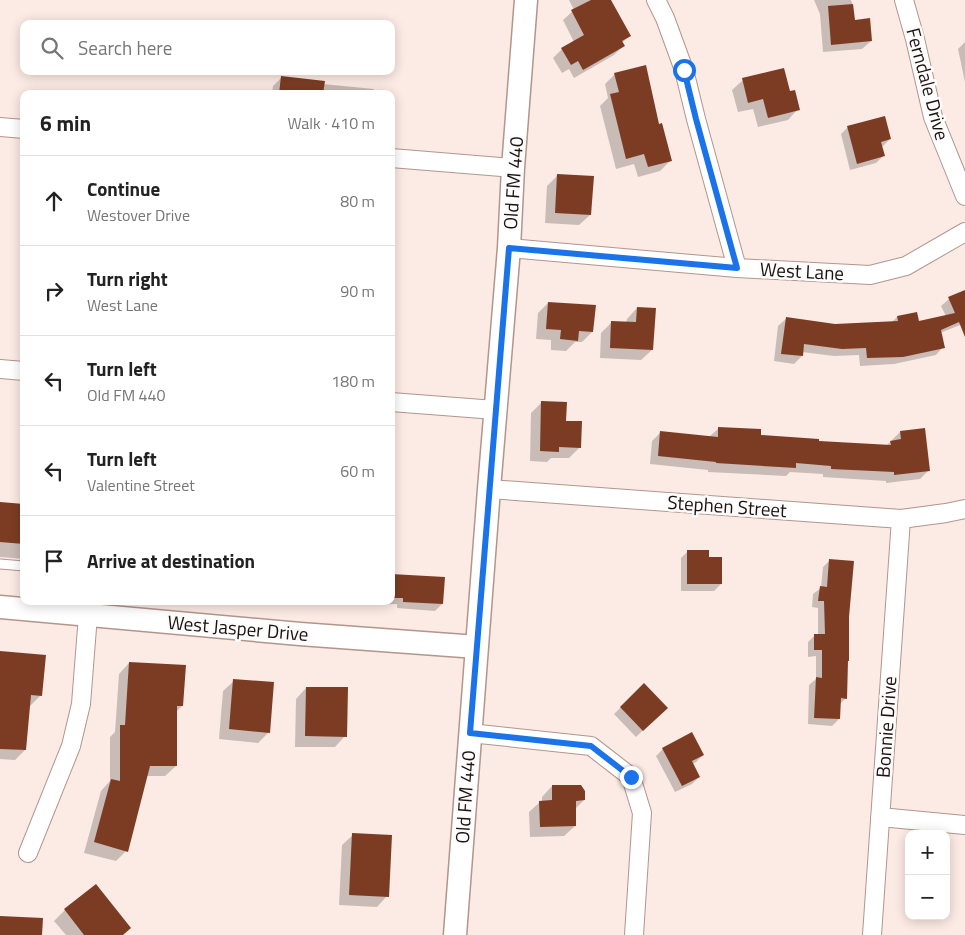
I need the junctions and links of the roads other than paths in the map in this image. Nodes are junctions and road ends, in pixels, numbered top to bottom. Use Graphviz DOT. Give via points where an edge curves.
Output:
graph roads {
  1 [pos="526,0"];
  2 [pos="656,0"];
  3 [pos="904,0"];
  4 [pos="0,127"];
  5 [pos="20,129"];
  6 [pos="395,158"];
  7 [pos="513,168"];
  8 [pos="965,196"];
  9 [pos="965,232"];
  10 [pos="509,248"];
  11 [pos="737,268"];
  12 [pos="0,369"];
  13 [pos="20,371"];
  14 [pos="395,402"];
  15 [pos="495,410"];
  16 [pos="489,488"];
  17 [pos="965,509"];
  18 [pos="901,519"];
  19 [pos="0,564"];
  20 [pos="20,566"];
  21 [pos="32,606"];
  22 [pos="0,607"];
  23 [pos="88,615"];
  24 [pos="477,647"];
  25 [pos="470,733"];
  26 [pos="880,816"];
  27 [pos="965,824"];
  28 [pos="28,853"];
  29 [pos="455,935"];
  30 [pos="634,935"];
  31 [pos="872,935"];
  1 -- 7 [label="street, Old FM 440"];
  2 -- 11 [label="street" via="684,70"];
  3 -- 8 [label="street, Ferndale Drive" via="933,118"];
  4 -- 5 [label="street"];
  6 -- 7 [label="street"];
  7 -- 10 [label="street, Old FM 440"];
  9 -- 11 [label="street, West Lane" via="906,266 870,275"];
  10 -- 11 [label="street, West Lane"];
  10 -- 15 [label="street, Old FM 440"];
  12 -- 13 [label="street"];
  14 -- 15 [label="street"];
  15 -- 16 [label="street, Old FM 440"];
  16 -- 18 [label="street, Stephen Street"];
  16 -- 24 [label="street, Old FM 440"];
  17 -- 18 [label="street, Stephen Street"];
  18 -- 26 [label="street, Bonnie Drive"];
  19 -- 20 [label="lane"];
  21 -- 22 [label="street, West Jasper Drive"];
  21 -- 23 [label="street, West Jasper Drive"];
  23 -- 24 [label="street, West Jasper Drive"];
  23 -- 28 [label="street" via="81,704 72,746"];
  24 -- 25 [label="street, Old FM 440"];
  25 -- 29 [label="street, Old FM 440"];
  25 -- 30 [label="street" via="591,746 631,777 642,813"];
  26 -- 27 [label="street"];
  26 -- 31 [label="street, Bonnie Drive"];
}
